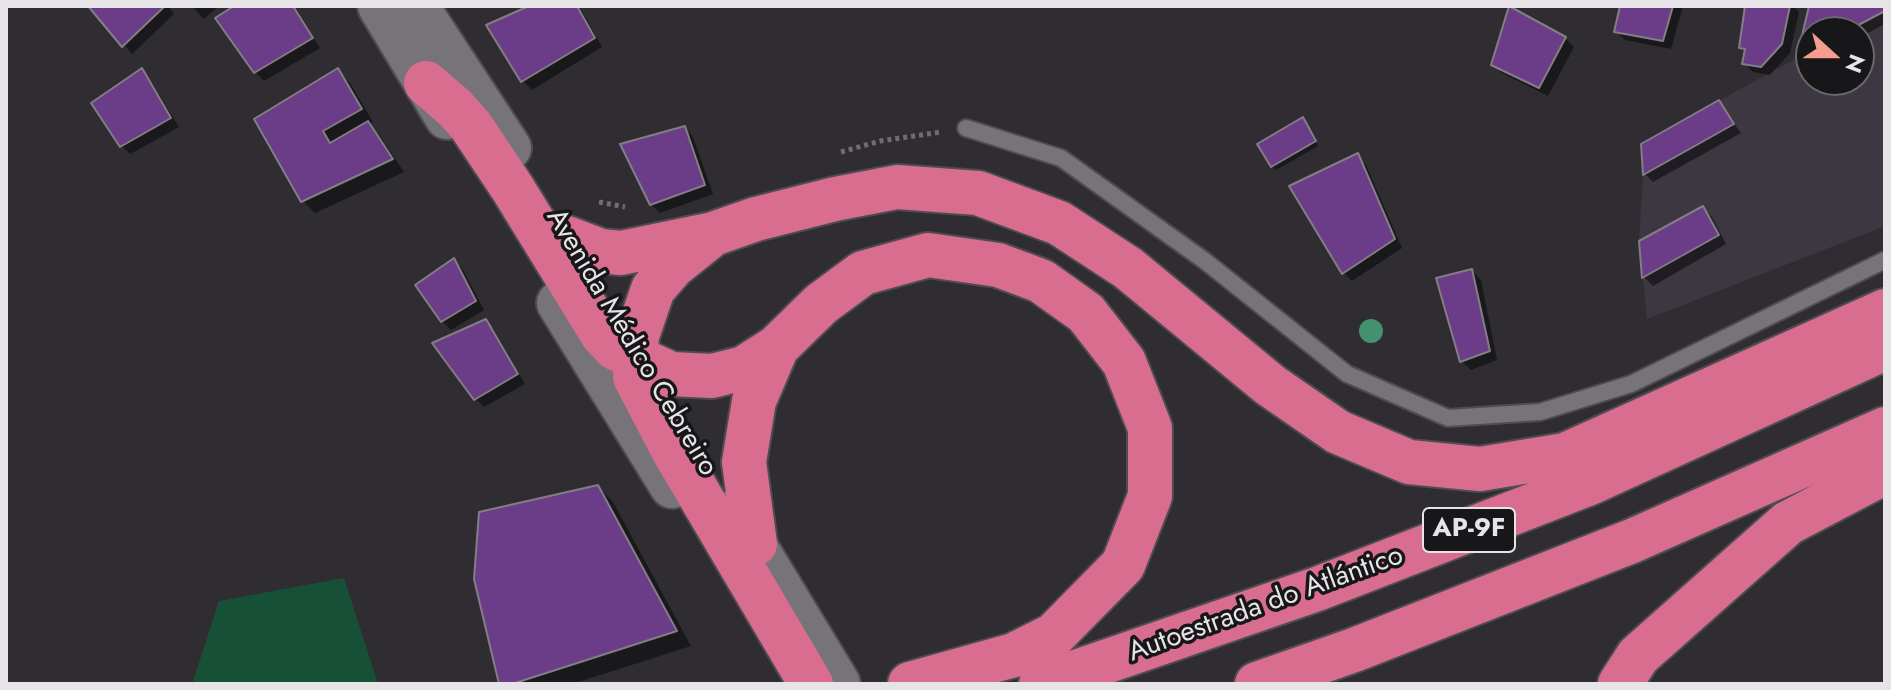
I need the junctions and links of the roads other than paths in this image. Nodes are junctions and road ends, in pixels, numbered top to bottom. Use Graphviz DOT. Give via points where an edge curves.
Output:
graph roads {
  1 [pos="380,6"];
  2 [pos="416,6"];
  3 [pos="426,83"];
  4 [pos="966,128"];
  5 [pos="713,234"];
  6 [pos="567,238"];
  7 [pos="1885,260"];
  8 [pos="1885,311"];
  9 [pos="777,347"];
  10 [pos="1885,348"];
  11 [pos="635,359"];
  12 [pos="1885,429"];
  13 [pos="1885,472"];
  14 [pos="755,544"];
  15 [pos="1027,670"];
  16 [pos="789,684"];
  17 [pos="811,684"];
  18 [pos="838,684"];
  19 [pos="910,684"];
  20 [pos="1257,684"];
  21 [pos="1620,684"];
  1 -- 3 [label="main road, Avenida Médico Cebreiro"];
  2 -- 6 [label="main road, Avenida Médico Cebreiro"];
  3 -- 11 [label="highway" via="471,126 602,334"];
  3 -- 16 [label="main road, Avenida Médico Cebreiro"];
  4 -- 7 [label="lane" via="1061,158 1205,261 1347,374 1448,418 1540,412 1631,384"];
  5 -- 6 [label="highway" via="621,253"];
  5 -- 8 [label="highway" via="897,187 978,193 1059,223 1128,268 1270,385 1338,432 1409,462 1480,469 1565,455"];
  5 -- 11 [label="highway" via="653,289"];
  6 -- 11 [label="main road, Avenida Médico Cebreiro"];
  9 -- 11 [label="highway" via="744,368 712,376 671,374"];
  9 -- 14 [label="highway" via="754,401 744,462"];
  9 -- 15 [label="highway" via="863,273 928,255 998,265 1041,281 1086,313 1124,362 1150,428 1150,496 1123,565"];
  10 -- 15 [label="highway, Autoestrada do Atlántico / AP-9F" via="1590,483 1317,589"];
  11 -- 14 [label="main road, Avenida Médico Cebreiro"];
  11 -- 17 [label="highway" via="635,377 644,398"];
  12 -- 20 [label="highway, AP-9F" via="1632,541"];
  13 -- 21 [label="highway" via="1788,523 1638,656"];
  14 -- 18 [label="main road, Avenida Médico Cebreiro"];
  15 -- 19 [label="highway"];
}
